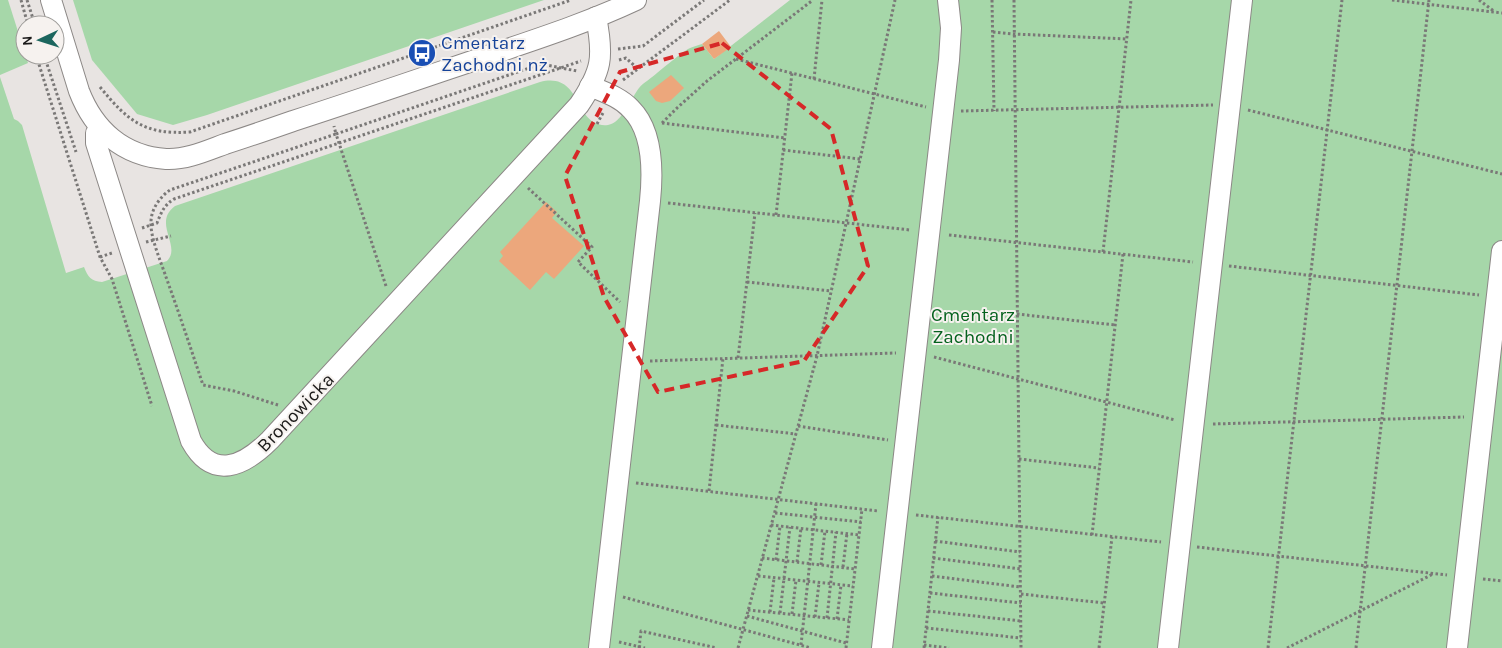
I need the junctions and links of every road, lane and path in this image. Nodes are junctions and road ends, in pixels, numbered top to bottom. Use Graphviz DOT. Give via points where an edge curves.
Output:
graph roads {
  1 [pos="21,0"];
  2 [pos="27,0"];
  3 [pos="51,0"];
  4 [pos="570,0"];
  5 [pos="636,0"];
  6 [pos="704,0"];
  7 [pos="730,0"];
  8 [pos="813,0"];
  9 [pos="822,0"];
  10 [pos="896,0"];
  11 [pos="948,0"];
  12 [pos="992,0"];
  13 [pos="1014,0"];
  14 [pos="1131,0"];
  15 [pos="1242,0"];
  16 [pos="1342,0"];
  17 [pos="1392,0"];
  18 [pos="1479,0"];
  19 [pos="1429,2"];
  20 [pos="1496,12"];
  21 [pos="1502,13"];
  22 [pos="25,15"];
  23 [pos="32,15"];
  24 [pos="596,17"];
  25 [pos="993,32"];
  26 [pos="1014,34"];
  27 [pos="1127,39"];
  28 [pos="600,59"];
  29 [pos="736,59"];
  30 [pos="39,65"];
  31 [pos="47,65"];
  32 [pos="559,68"];
  33 [pos="638,68"];
  34 [pos="792,73"];
  35 [pos="814,79"];
  36 [pos="97,84"];
  37 [pos="590,86"];
  38 [pos="322,87"];
  39 [pos="875,94"];
  40 [pos="613,96"];
  41 [pos="1230,105"];
  42 [pos="1119,108"];
  43 [pos="329,109"];
  44 [pos="1015,110"];
  45 [pos="994,111"];
  46 [pos="943,112"];
  47 [pos="662,123"];
  48 [pos="598,124"];
  49 [pos="100,128"];
  50 [pos="1327,130"];
  51 [pos="336,134"];
  52 [pos="785,138"];
  53 [pos="647,140"];
  54 [pos="339,143"];
  55 [pos="783,150"];
  56 [pos="1412,151"];
  57 [pos="77,155"];
  58 [pos="860,159"];
  59 [pos="1502,174"];
  60 [pos="514,176"];
  61 [pos="650,201"];
  62 [pos="755,212"];
  63 [pos="776,215"];
  64 [pos="846,223"];
  65 [pos="151,225"];
  66 [pos="929,232"];
  67 [pos="125,234"];
  68 [pos="1016,242"];
  69 [pos="1502,251"];
  70 [pos="1103,252"];
  71 [pos="1123,254"];
  72 [pos="1212,264"];
  73 [pos="1310,275"];
  74 [pos="747,282"];
  75 [pos="1397,285"];
  76 [pos="380,292"];
  77 [pos="831,292"];
  78 [pos="1497,296"];
  79 [pos="638,311"];
  80 [pos="1017,314"];
  81 [pos="1115,325"];
  82 [pos="916,352"];
  83 [pos="817,356"];
  84 [pos="723,358"];
  85 [pos="738,358"];
  86 [pos="632,361"];
  87 [pos="1018,379"];
  88 [pos="1107,402"];
  89 [pos="278,405"];
  90 [pos="152,406"];
  91 [pos="1483,417"];
  92 [pos="1382,419"];
  93 [pos="1294,422"];
  94 [pos="1194,424"];
  95 [pos="716,425"];
  96 [pos="798,426"];
  97 [pos="796,434"];
  98 [pos="906,442"];
  99 [pos="1019,459"];
  100 [pos="1099,468"];
  101 [pos="618,481"];
  102 [pos="709,491"];
  103 [pos="778,499"];
  104 [pos="816,504"];
  105 [pos="862,509"];
  106 [pos="775,513"];
  107 [pos="898,513"];
  108 [pos="814,517"];
  109 [pos="938,517"];
  110 [pos="861,522"];
  111 [pos="771,525"];
  112 [pos="780,526"];
  113 [pos="1020,526"];
  114 [pos="790,527"];
  115 [pos="801,528"];
  116 [pos="813,529"];
  117 [pos="825,531"];
  118 [pos="836,532"];
  119 [pos="847,533"];
  120 [pos="859,535"];
  121 [pos="1092,535"];
  122 [pos="1112,537"];
  123 [pos="936,541"];
  124 [pos="1180,545"];
  125 [pos="1020,552"];
  126 [pos="1278,556"];
  127 [pos="762,558"];
  128 [pos="934,558"];
  129 [pos="776,560"];
  130 [pos="786,561"];
  131 [pos="797,562"];
  132 [pos="809,564"];
  133 [pos="820,565"];
  134 [pos="832,566"];
  135 [pos="1365,566"];
  136 [pos="843,567"];
  137 [pos="855,569"];
  138 [pos="1021,569"];
  139 [pos="1434,574"];
  140 [pos="758,576"];
  141 [pos="932,576"];
  142 [pos="1465,577"];
  143 [pos="774,578"];
  144 [pos="784,579"];
  145 [pos="796,580"];
  146 [pos="807,581"];
  147 [pos="1502,581"];
  148 [pos="818,582"];
  149 [pos="830,584"];
  150 [pos="841,585"];
  151 [pos="853,586"];
  152 [pos="1020,587"];
  153 [pos="606,593"];
  154 [pos="930,593"];
  155 [pos="1021,594"];
  156 [pos="1021,603"];
  157 [pos="1104,603"];
  158 [pos="748,610"];
  159 [pos="928,611"];
  160 [pos="1360,611"];
  161 [pos="770,612"];
  162 [pos="780,613"];
  163 [pos="792,614"];
  164 [pos="804,615"];
  165 [pos="747,616"];
  166 [pos="815,616"];
  167 [pos="826,618"];
  168 [pos="837,619"];
  169 [pos="849,620"];
  170 [pos="1021,621"];
  171 [pos="926,628"];
  172 [pos="743,630"];
  173 [pos="802,631"];
  174 [pos="1021,638"];
  175 [pos="600,643"];
  176 [pos="846,643"];
  177 [pos="800,645"];
  178 [pos="639,647"];
  179 [pos="924,647"];
  180 [pos="1291,647"];
  181 [pos="645,648"];
  182 [pos="717,648"];
  183 [pos="738,648"];
  184 [pos="810,648"];
  185 [pos="846,648"];
  186 [pos="882,648"];
  187 [pos="949,648"];
  188 [pos="1021,648"];
  189 [pos="1099,648"];
  190 [pos="1168,648"];
  191 [pos="1268,648"];
  192 [pos="1286,648"];
  193 [pos="1356,648"];
  194 [pos="1457,648"];
  1 -- 22 [label="path"];
  2 -- 23 [label="path"];
  3 -- 49 [label="street" via="85,106"];
  4 -- 38 [label="path"];
  5 -- 24 [label="street"];
  6 -- 28 [label="path" via="643,46 616,49"];
  7 -- 33 [label="path"];
  8 -- 29 [label="path"];
  9 -- 35 [label="path"];
  10 -- 39 [label="path"];
  11 -- 46 [label="street" via="951,28"];
  12 -- 25 [label="path"];
  13 -- 26 [label="path"];
  14 -- 27 [label="path"];
  15 -- 41 [label="street"];
  16 -- 50 [label="path"];
  17 -- 19 [label="path"];
  18 -- 20 [label="path"];
  19 -- 20 [label="path"];
  19 -- 56 [label="path"];
  20 -- 21 [label="path"];
  24 -- 28 [label="street"];
  24 -- 43 [label="street"];
  25 -- 26 [label="path"];
  25 -- 45 [label="path"];
  26 -- 27 [label="path"];
  26 -- 44 [label="path"];
  27 -- 42 [label="path"];
  28 -- 32 [label="path"];
  28 -- 32 [label="path" via="575,72"];
  28 -- 33 [label="path" via="626,58"];
  28 -- 37 [label="street, Bronowicka"];
  29 -- 34 [label="path"];
  29 -- 47 [label="path"];
  30 -- 90 [label="path" via="100,257 112,279"];
  31 -- 57 [label="path"];
  32 -- 51 [label="path" via="541,64"];
  32 -- 54 [label="path"];
  33 -- 40 [label="path"];
  34 -- 35 [label="path"];
  34 -- 52 [label="path"];
  35 -- 39 [label="path"];
  36 -- 38 [label="path" via="119,108 144,127 178,133 190,132"];
  37 -- 40 [label="street"];
  37 -- 60 [label="street, Bronowicka" via="579,105"];
  38 -- 43 [label="path"];
  39 -- 46 [label="path"];
  39 -- 58 [label="path"];
  40 -- 48 [label="path"];
  40 -- 53 [label="street" via="631,109"];
  41 -- 42 [label="path"];
  41 -- 50 [label="path"];
  41 -- 72 [label="street"];
  42 -- 44 [label="path"];
  42 -- 70 [label="path"];
  43 -- 49 [label="street" via="174,159 134,152"];
  43 -- 51 [label="path"];
  44 -- 45 [label="path"];
  44 -- 68 [label="path"];
  45 -- 46 [label="path"];
  46 -- 66 [label="street"];
  47 -- 52 [label="path"];
  47 -- 53 [label="path"];
  49 -- 67 [label="street, Bronowicka" via="96,133 96,143"];
  50 -- 56 [label="path"];
  50 -- 73 [label="path"];
  51 -- 54 [label="path"];
  51 -- 65 [label="path" via="170,190 158,201"];
  52 -- 55 [label="path"];
  53 -- 61 [label="street" via="652,164"];
  54 -- 65 [label="path" via="174,199 166,204 157,223"];
  54 -- 76 [label="path" via="387,285"];
  55 -- 58 [label="path"];
  55 -- 63 [label="path"];
  56 -- 59 [label="path"];
  56 -- 75 [label="path"];
  58 -- 64 [label="path"];
  60 -- 67 [label="street, Bronowicka" via="270,440 250,457 234,465 212,463 198,452 191,441"];
  60 -- 79 [label="path" via="592,247 578,262 629,310"];
  61 -- 62 [label="path"];
  61 -- 79 [label="street"];
  62 -- 63 [label="path"];
  62 -- 74 [label="path"];
  63 -- 64 [label="path"];
  64 -- 66 [label="path"];
  64 -- 77 [label="path"];
  65 -- 67 [label="path"];
  65 -- 89 [label="path" via="203,385"];
  66 -- 68 [label="path"];
  66 -- 82 [label="street"];
  68 -- 70 [label="path"];
  68 -- 80 [label="path"];
  69 -- 78 [label="street"];
  70 -- 71 [label="path"];
  71 -- 72 [label="path"];
  71 -- 81 [label="path"];
  72 -- 73 [label="path"];
  72 -- 94 [label="street"];
  73 -- 75 [label="path"];
  73 -- 93 [label="path"];
  74 -- 77 [label="path"];
  74 -- 85 [label="path"];
  75 -- 78 [label="path"];
  75 -- 92 [label="path"];
  77 -- 83 [label="path"];
  78 -- 91 [label="street"];
  79 -- 86 [label="street"];
  80 -- 81 [label="path"];
  80 -- 87 [label="path"];
  81 -- 88 [label="path"];
  82 -- 83 [label="path"];
  82 -- 87 [label="path"];
  82 -- 98 [label="street"];
  83 -- 85 [label="path"];
  83 -- 96 [label="path"];
  84 -- 85 [label="path"];
  84 -- 86 [label="path"];
  84 -- 95 [label="path"];
  86 -- 101 [label="street"];
  87 -- 88 [label="path"];
  87 -- 99 [label="path"];
  88 -- 94 [label="path"];
  88 -- 100 [label="path"];
  91 -- 92 [label="path"];
  91 -- 142 [label="street"];
  92 -- 93 [label="path"];
  92 -- 135 [label="path"];
  93 -- 94 [label="path"];
  93 -- 126 [label="path"];
  94 -- 124 [label="street"];
  95 -- 97 [label="path"];
  95 -- 102 [label="path"];
  96 -- 97 [label="path"];
  96 -- 98 [label="path"];
  97 -- 103 [label="path"];
  98 -- 107 [label="street"];
  99 -- 100 [label="path"];
  99 -- 113 [label="path"];
  100 -- 121 [label="path"];
  101 -- 102 [label="path"];
  101 -- 153 [label="street"];
  102 -- 103 [label="path"];
  103 -- 104 [label="path"];
  103 -- 106 [label="path"];
  104 -- 105 [label="path"];
  104 -- 108 [label="path"];
  105 -- 107 [label="path"];
  105 -- 110 [label="path"];
  106 -- 108 [label="path"];
  106 -- 111 [label="path"];
  107 -- 109 [label="path"];
  107 -- 186 [label="street"];
  108 -- 110 [label="path"];
  108 -- 116 [label="path"];
  109 -- 113 [label="path"];
  109 -- 123 [label="path"];
  110 -- 120 [label="path"];
  111 -- 112 [label="path"];
  111 -- 127 [label="path"];
  112 -- 114 [label="path"];
  112 -- 129 [label="path"];
  113 -- 121 [label="path"];
  113 -- 125 [label="path"];
  114 -- 115 [label="path"];
  114 -- 130 [label="path"];
  115 -- 116 [label="path"];
  115 -- 131 [label="path"];
  116 -- 117 [label="path"];
  116 -- 132 [label="path"];
  117 -- 118 [label="path"];
  117 -- 133 [label="path"];
  118 -- 119 [label="path"];
  118 -- 134 [label="path"];
  119 -- 120 [label="path"];
  119 -- 136 [label="path"];
  120 -- 137 [label="path"];
  121 -- 122 [label="path"];
  122 -- 124 [label="path"];
  122 -- 157 [label="path"];
  123 -- 125 [label="path"];
  123 -- 128 [label="path"];
  124 -- 126 [label="path"];
  124 -- 190 [label="street"];
  125 -- 138 [label="path"];
  126 -- 135 [label="path"];
  126 -- 191 [label="path"];
  127 -- 129 [label="path"];
  127 -- 140 [label="path"];
  128 -- 138 [label="path"];
  128 -- 141 [label="path"];
  129 -- 130 [label="path"];
  130 -- 131 [label="path"];
  130 -- 144 [label="path"];
  131 -- 132 [label="path"];
  132 -- 133 [label="path"];
  132 -- 146 [label="path"];
  133 -- 134 [label="path"];
  134 -- 136 [label="path"];
  134 -- 149 [label="path"];
  135 -- 139 [label="path"];
  135 -- 160 [label="path"];
  136 -- 137 [label="path"];
  137 -- 151 [label="path"];
  138 -- 152 [label="path"];
  139 -- 142 [label="path"];
  139 -- 160 [label="path"];
  140 -- 143 [label="path"];
  140 -- 158 [label="path"];
  141 -- 152 [label="path"];
  141 -- 154 [label="path"];
  142 -- 147 [label="path"];
  142 -- 194 [label="street"];
  143 -- 144 [label="path"];
  143 -- 161 [label="path"];
  144 -- 145 [label="path"];
  144 -- 162 [label="path"];
  145 -- 146 [label="path"];
  145 -- 163 [label="path"];
  146 -- 148 [label="path"];
  146 -- 164 [label="path"];
  148 -- 149 [label="path"];
  148 -- 166 [label="path"];
  149 -- 150 [label="path"];
  149 -- 167 [label="path"];
  150 -- 151 [label="path"];
  150 -- 168 [label="path"];
  151 -- 169 [label="path"];
  152 -- 155 [label="path"];
  153 -- 172 [label="path"];
  153 -- 175 [label="street"];
  154 -- 156 [label="path"];
  154 -- 159 [label="path"];
  155 -- 156 [label="path"];
  155 -- 157 [label="path"];
  156 -- 170 [label="path"];
  157 -- 189 [label="path"];
  158 -- 161 [label="path"];
  158 -- 165 [label="path"];
  159 -- 170 [label="path"];
  159 -- 171 [label="path"];
  160 -- 180 [label="path"];
  160 -- 193 [label="path"];
  161 -- 162 [label="path"];
  162 -- 163 [label="path"];
  163 -- 164 [label="path"];
  164 -- 166 [label="path"];
  164 -- 173 [label="path"];
  165 -- 172 [label="path"];
  165 -- 173 [label="path"];
  166 -- 167 [label="path"];
  167 -- 168 [label="path"];
  168 -- 169 [label="path"];
  169 -- 176 [label="path"];
  170 -- 174 [label="path"];
  171 -- 174 [label="path"];
  171 -- 179 [label="path"];
  172 -- 177 [label="path"];
  172 -- 183 [label="path"];
  173 -- 176 [label="path"];
  173 -- 177 [label="path"];
  174 -- 188 [label="path"];
  175 -- 178 [label="path"];
  176 -- 185 [label="path"];
  177 -- 184 [label="path"];
  178 -- 181 [label="path"];
  178 -- 182 [label="path" via="641,631"];
  179 -- 187 [label="path"];
  180 -- 192 [label="path"];
}
